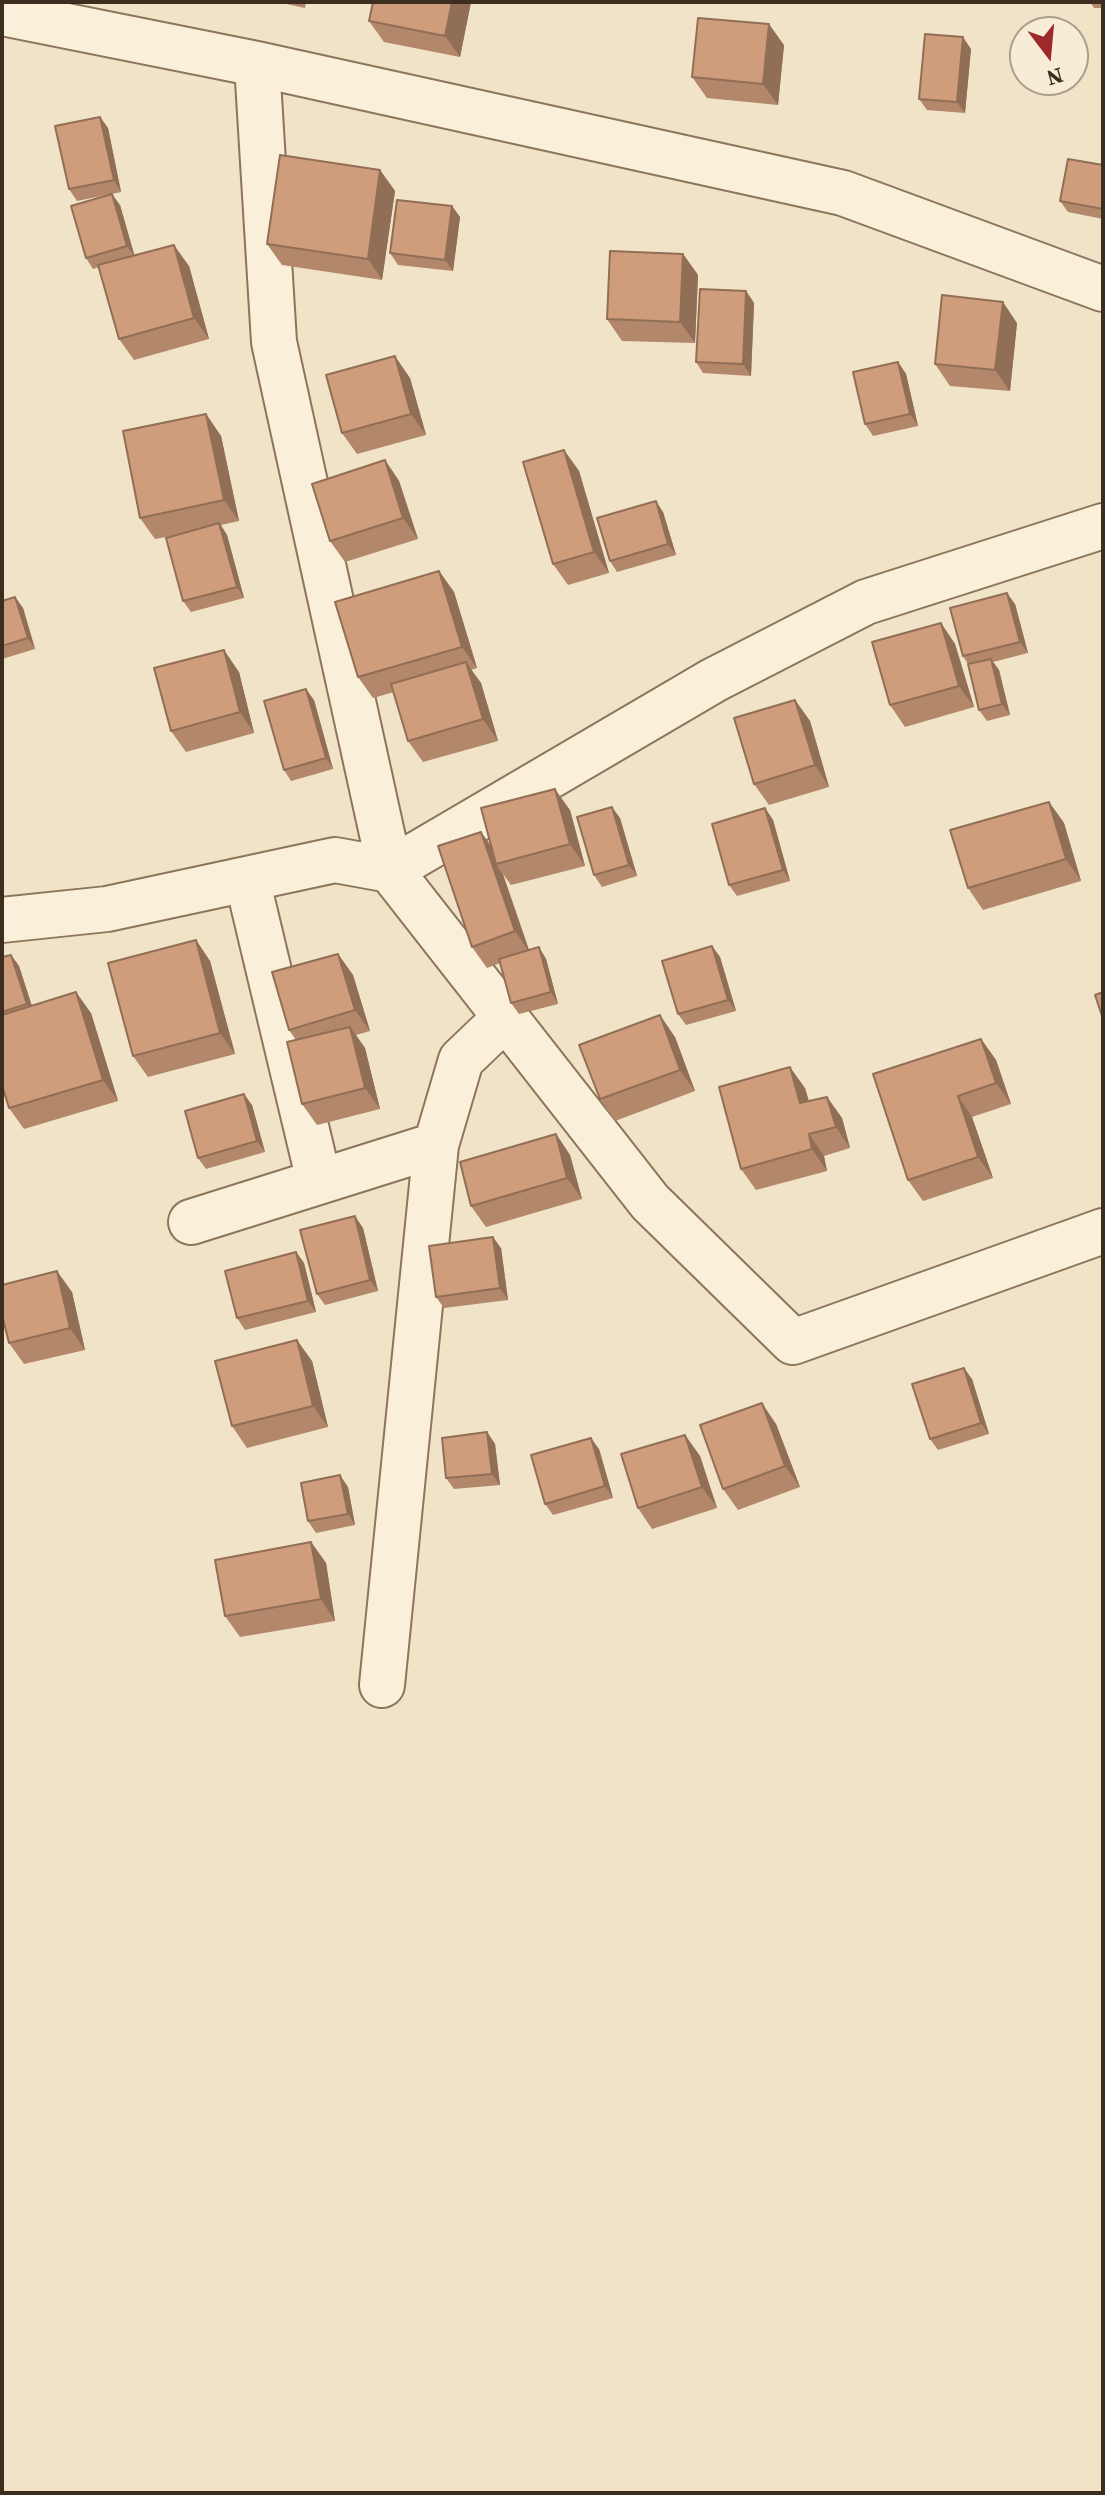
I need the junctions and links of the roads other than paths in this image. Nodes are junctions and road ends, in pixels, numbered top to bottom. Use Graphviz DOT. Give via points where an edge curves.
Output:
graph roads {
  1 [pos="2,13"];
  2 [pos="257,64"];
  3 [pos="1103,289"];
  4 [pos="1103,526"];
  5 [pos="390,870"];
  6 [pos="247,879"];
  7 [pos="2,920"];
  8 [pos="506,1017"];
  9 [pos="436,1145"];
  10 [pos="319,1181"];
  11 [pos="191,1222"];
  12 [pos="1103,1231"];
  13 [pos="382,1685"];
  1 -- 2 [label="street"];
  2 -- 3 [label="street" via="843,193"];
  2 -- 5 [label="street" via="274,342"];
  4 -- 5 [label="street" via="866,602 714,680"];
  5 -- 6 [label="street" via="335,860"];
  5 -- 8 [label="street"];
  6 -- 7 [label="street" via="107,909"];
  6 -- 10 [label="street"];
  8 -- 9 [label="street" via="461,1060"];
  8 -- 12 [label="street" via="650,1202 793,1342"];
  9 -- 10 [label="street"];
  9 -- 13 [label="street"];
  10 -- 11 [label="street"];
}
